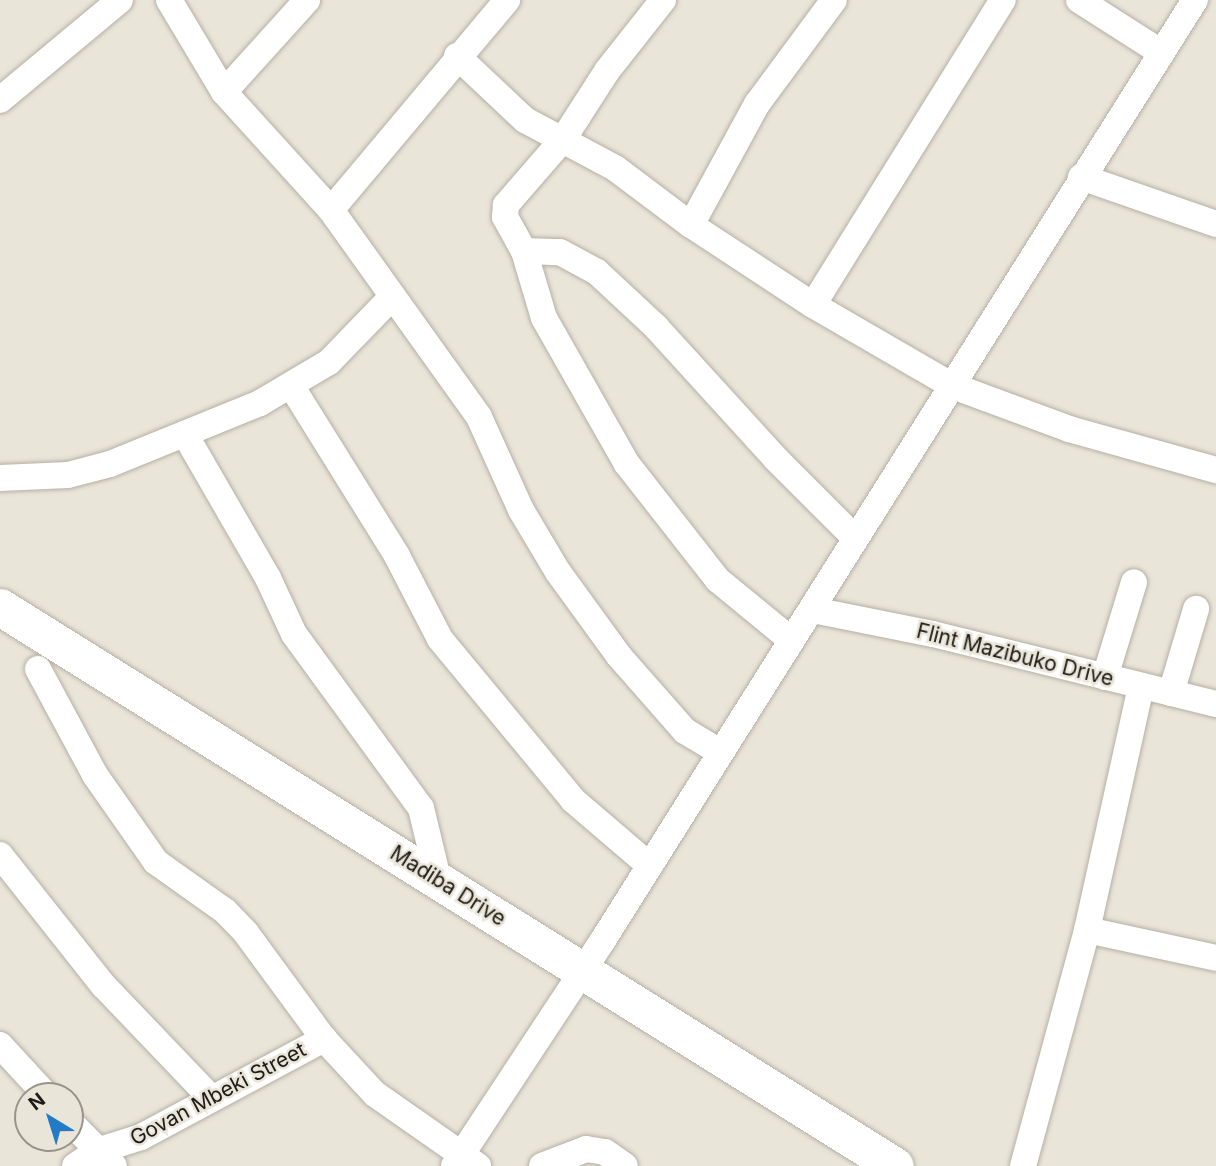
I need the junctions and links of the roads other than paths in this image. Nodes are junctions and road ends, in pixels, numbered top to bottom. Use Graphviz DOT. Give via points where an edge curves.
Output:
graph roads {
  1 [pos="120,0"];
  2 [pos="169,0"];
  3 [pos="307,0"];
  4 [pos="507,0"];
  5 [pos="663,0"];
  6 [pos="834,0"];
  7 [pos="1003,0"];
  8 [pos="1079,0"];
  9 [pos="1195,0"];
  10 [pos="1162,53"];
  11 [pos="457,56"];
  12 [pos="224,92"];
  13 [pos="0,100"];
  14 [pos="564,138"];
  15 [pos="1081,177"];
  16 [pos="331,210"];
  17 [pos="1216,224"];
  18 [pos="691,225"];
  19 [pos="524,251"];
  20 [pos="393,296"];
  21 [pos="813,305"];
  22 [pos="953,386"];
  23 [pos="292,387"];
  24 [pos="186,436"];
  25 [pos="1216,470"];
  26 [pos="0,478"];
  27 [pos="855,538"];
  28 [pos="1135,582"];
  29 [pos="0,607"];
  30 [pos="1196,609"];
  31 [pos="813,610"];
  32 [pos="791,640"];
  33 [pos="38,669"];
  34 [pos="1105,677"];
  35 [pos="1141,687"];
  36 [pos="1171,693"];
  37 [pos="1216,704"];
  38 [pos="720,752"];
  39 [pos="0,855"];
  40 [pos="650,866"];
  41 [pos="438,879"];
  42 [pos="1087,930"];
  43 [pos="1216,958"];
  44 [pos="583,971"];
  45 [pos="324,1038"];
  46 [pos="0,1045"];
  47 [pos="34,1082"];
  48 [pos="211,1098"];
  49 [pos="84,1136"];
  50 [pos="105,1158"];
  51 [pos="465,1162"];
  52 [pos="75,1166"];
  53 [pos="542,1166"];
  54 [pos="625,1166"];
  55 [pos="895,1166"];
  56 [pos="1023,1166"];
  1 -- 13 [label="street"];
  2 -- 12 [label="street"];
  3 -- 12 [label="street"];
  4 -- 11 [label="street"];
  5 -- 14 [label="street" via="607,71"];
  6 -- 18 [label="street" via="757,104"];
  7 -- 21 [label="street"];
  8 -- 10 [label="street"];
  9 -- 10 [label="street"];
  10 -- 15 [label="street"];
  11 -- 14 [label="street" via="525,120"];
  11 -- 16 [label="street"];
  12 -- 16 [label="street"];
  14 -- 18 [label="street" via="615,168"];
  14 -- 19 [label="street" via="506,205 505,217"];
  15 -- 17 [label="street"];
  15 -- 22 [label="street"];
  16 -- 20 [label="street"];
  18 -- 21 [label="street"];
  19 -- 27 [label="street" via="560,252 597,272 656,327"];
  19 -- 32 [label="street" via="544,318 627,464 718,580"];
  20 -- 23 [label="street" via="329,362"];
  20 -- 38 [label="street" via="479,417 521,510 565,582 653,697 685,731"];
  21 -- 22 [label="street"];
  22 -- 25 [label="street" via="1069,429"];
  22 -- 27 [label="street"];
  23 -- 24 [label="street"];
  23 -- 40 [label="street" via="390,544 440,639 573,800"];
  24 -- 26 [label="street" via="68,475"];
  24 -- 41 [label="street" via="268,578 294,634 421,808"];
  27 -- 31 [label="street"];
  28 -- 34 [label="street"];
  29 -- 41 [label="street, Madiba Drive"];
  30 -- 36 [label="street"];
  31 -- 32 [label="street"];
  31 -- 34 [label="street, Flint Mazibuko Drive"];
  32 -- 38 [label="street"];
  33 -- 45 [label="street" via="95,775 156,862 225,911"];
  34 -- 35 [label="street, Flint Mazibuko Drive"];
  35 -- 36 [label="street, Flint Mazibuko Drive"];
  35 -- 42 [label="street"];
  36 -- 37 [label="street, Flint Mazibuko Drive"];
  38 -- 40 [label="street"];
  39 -- 48 [label="street" via="104,986"];
  40 -- 44 [label="street"];
  41 -- 44 [label="street, Madiba Drive"];
  42 -- 43 [label="street"];
  42 -- 56 [label="street"];
  44 -- 51 [label="street"];
  44 -- 55 [label="street, Madiba Drive"];
  45 -- 48 [label="street, Govan Mbeki Street"];
  45 -- 51 [label="street" via="375,1094"];
  46 -- 47 [label="street"];
  48 -- 50 [label="street, Govan Mbeki Street"];
  49 -- 50 [label="street"];
  50 -- 52 [label="street, Govan Mbeki Street"];
  53 -- 54 [label="street" via="586,1149 605,1152"];
}
